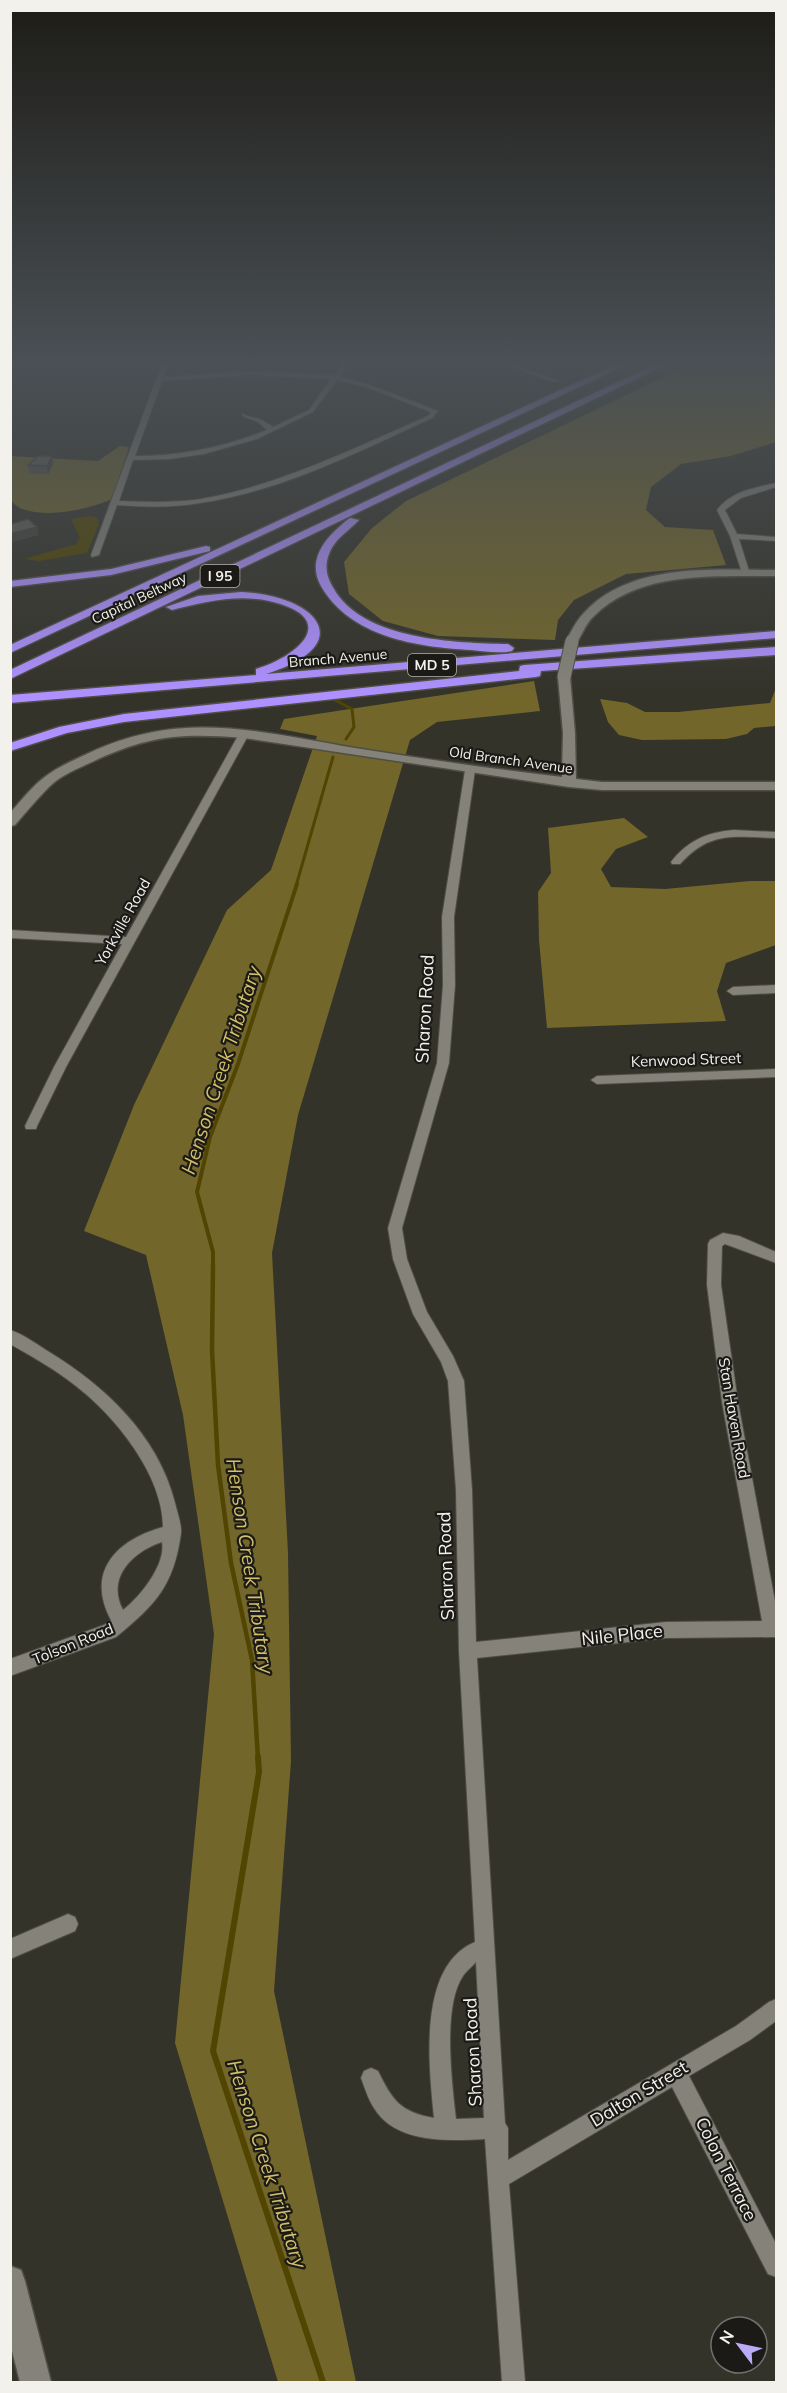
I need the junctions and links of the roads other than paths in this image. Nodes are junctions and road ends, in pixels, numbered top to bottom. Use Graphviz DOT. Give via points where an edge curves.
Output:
graph roads {
  1 [pos="128,473"];
  2 [pos="304,473"];
  3 [pos="390,473"];
  4 [pos="436,473"];
  5 [pos="429,476"];
  6 [pos="777,485"];
  7 [pos="117,502"];
  8 [pos="260,533"];
  9 [pos="734,536"];
  10 [pos="777,539"];
  11 [pos="95,555"];
  12 [pos="777,573"];
  13 [pos="746,574"];
  14 [pos="10,583"];
  15 [pos="777,635"];
  16 [pos="10,650"];
  17 [pos="777,651"];
  18 [pos="662,659"];
  19 [pos="10,676"];
  20 [pos="87,693"];
  21 [pos="10,699"];
  22 [pos="10,710"];
  23 [pos="244,734"];
  24 [pos="10,747"];
  25 [pos="470,770"];
  26 [pos="569,783"];
  27 [pos="777,786"];
  28 [pos="10,822"];
  29 [pos="777,835"];
  30 [pos="676,862"];
  31 [pos="10,934"];
  32 [pos="130,941"];
  33 [pos="777,989"];
  34 [pos="733,992"];
  35 [pos="777,1073"];
  36 [pos="597,1080"];
  37 [pos="31,1126"];
  38 [pos="777,1258"];
  39 [pos="10,1336"];
  40 [pos="173,1532"];
  41 [pos="122,1623"];
  42 [pos="774,1629"];
  43 [pos="468,1651"];
  44 [pos="10,1668"];
  45 [pos="68,1924"];
  46 [pos="486,1948"];
  47 [pos="10,1949"];
  48 [pos="777,2009"];
  49 [pos="676,2072"];
  50 [pos="371,2078"];
  51 [pos="497,2128"];
  52 [pos="446,2129"];
  53 [pos="500,2177"];
  54 [pos="777,2266"];
  55 [pos="10,2281"];
  56 [pos="36,2382"];
  57 [pos="514,2382"];
  1 -- 7 [label="street"];
  2 -- 7 [label="street" via="258,489 185,503"];
  3 -- 8 [label="highway, Capital Beltway / I 95"];
  4 -- 5 [label="highway, Capital Beltway / I 95"];
  5 -- 15 [label="highway" via="344,527 328,543 321,559 321,575 328,592 345,609 370,624 425,642 486,648"];
  5 -- 19 [label="highway, Capital Beltway / I 95"];
  6 -- 9 [label="street" via="743,494 724,504 721,513"];
  7 -- 11 [label="street"];
  8 -- 14 [label="highway" via="111,572"];
  8 -- 16 [label="highway, Capital Beltway / I 95"];
  9 -- 10 [label="street"];
  9 -- 13 [label="street"];
  12 -- 13 [label="street"];
  13 -- 26 [label="street, bridge" via="669,578 629,587 584,617 572,641 564,677"];
  15 -- 20 [label="highway, Branch Avenue / MD 5"];
  17 -- 18 [label="highway, Branch Avenue / MD 5"];
  18 -- 22 [label="highway, Branch Avenue / MD 5"];
  18 -- 24 [label="highway" via="124,718 64,730"];
  19 -- 20 [label="highway" via="165,610 207,599 241,596 274,600 299,610 312,623 314,637 306,650 275,668"];
  20 -- 21 [label="highway, Branch Avenue / MD 5"];
  23 -- 25 [label="street, Old Branch Avenue"];
  23 -- 28 [label="street, Old Branch Avenue" via="170,731 113,747 54,777"];
  23 -- 32 [label="street, Yorkville Road"];
  25 -- 26 [label="street, Old Branch Avenue"];
  25 -- 43 [label="street, Sharon Road" via="448,917 449,985 443,1063 395,1228 400,1259 420,1314 456,1381 464,1490"];
  26 -- 27 [label="street, Old Branch Avenue" via="634,788"];
  29 -- 30 [label="street" via="729,832 704,837 689,846"];
  31 -- 32 [label="street"];
  32 -- 37 [label="street, Yorkville Road"];
  33 -- 34 [label="street"];
  35 -- 36 [label="street, Kenwood Street"];
  38 -- 42 [label="street, Stan Haven Road" via="728,1239 718,1241 714,1254 714,1285 730,1402"];
  39 -- 40 [label="street, Tolson Road" via="75,1376 119,1419 148,1454 166,1493"];
  40 -- 41 [label="street, Tolson Road" via="160,1577 139,1608"];
  40 -- 41 [label="street" via="137,1543 117,1564 109,1591"];
  41 -- 44 [label="street, Tolson Road"];
  42 -- 43 [label="street, Nile Place" via="666,1630"];
  43 -- 46 [label="street, Sharon Road"];
  45 -- 47 [label="street"];
  46 -- 51 [label="street, Sharon Road"];
  46 -- 52 [label="street" via="468,1955 459,1966 451,1978 442,2013"];
  48 -- 49 [label="street, Dalton Street"];
  49 -- 53 [label="street, Dalton Street"];
  49 -- 54 [label="street, Colon Terrace"];
  50 -- 52 [label="street" via="395,2115 416,2125"];
  51 -- 52 [label="street"];
  51 -- 53 [label="street, Sharon Road"];
  53 -- 57 [label="street, Sharon Road"];
  55 -- 56 [label="street"];
}
